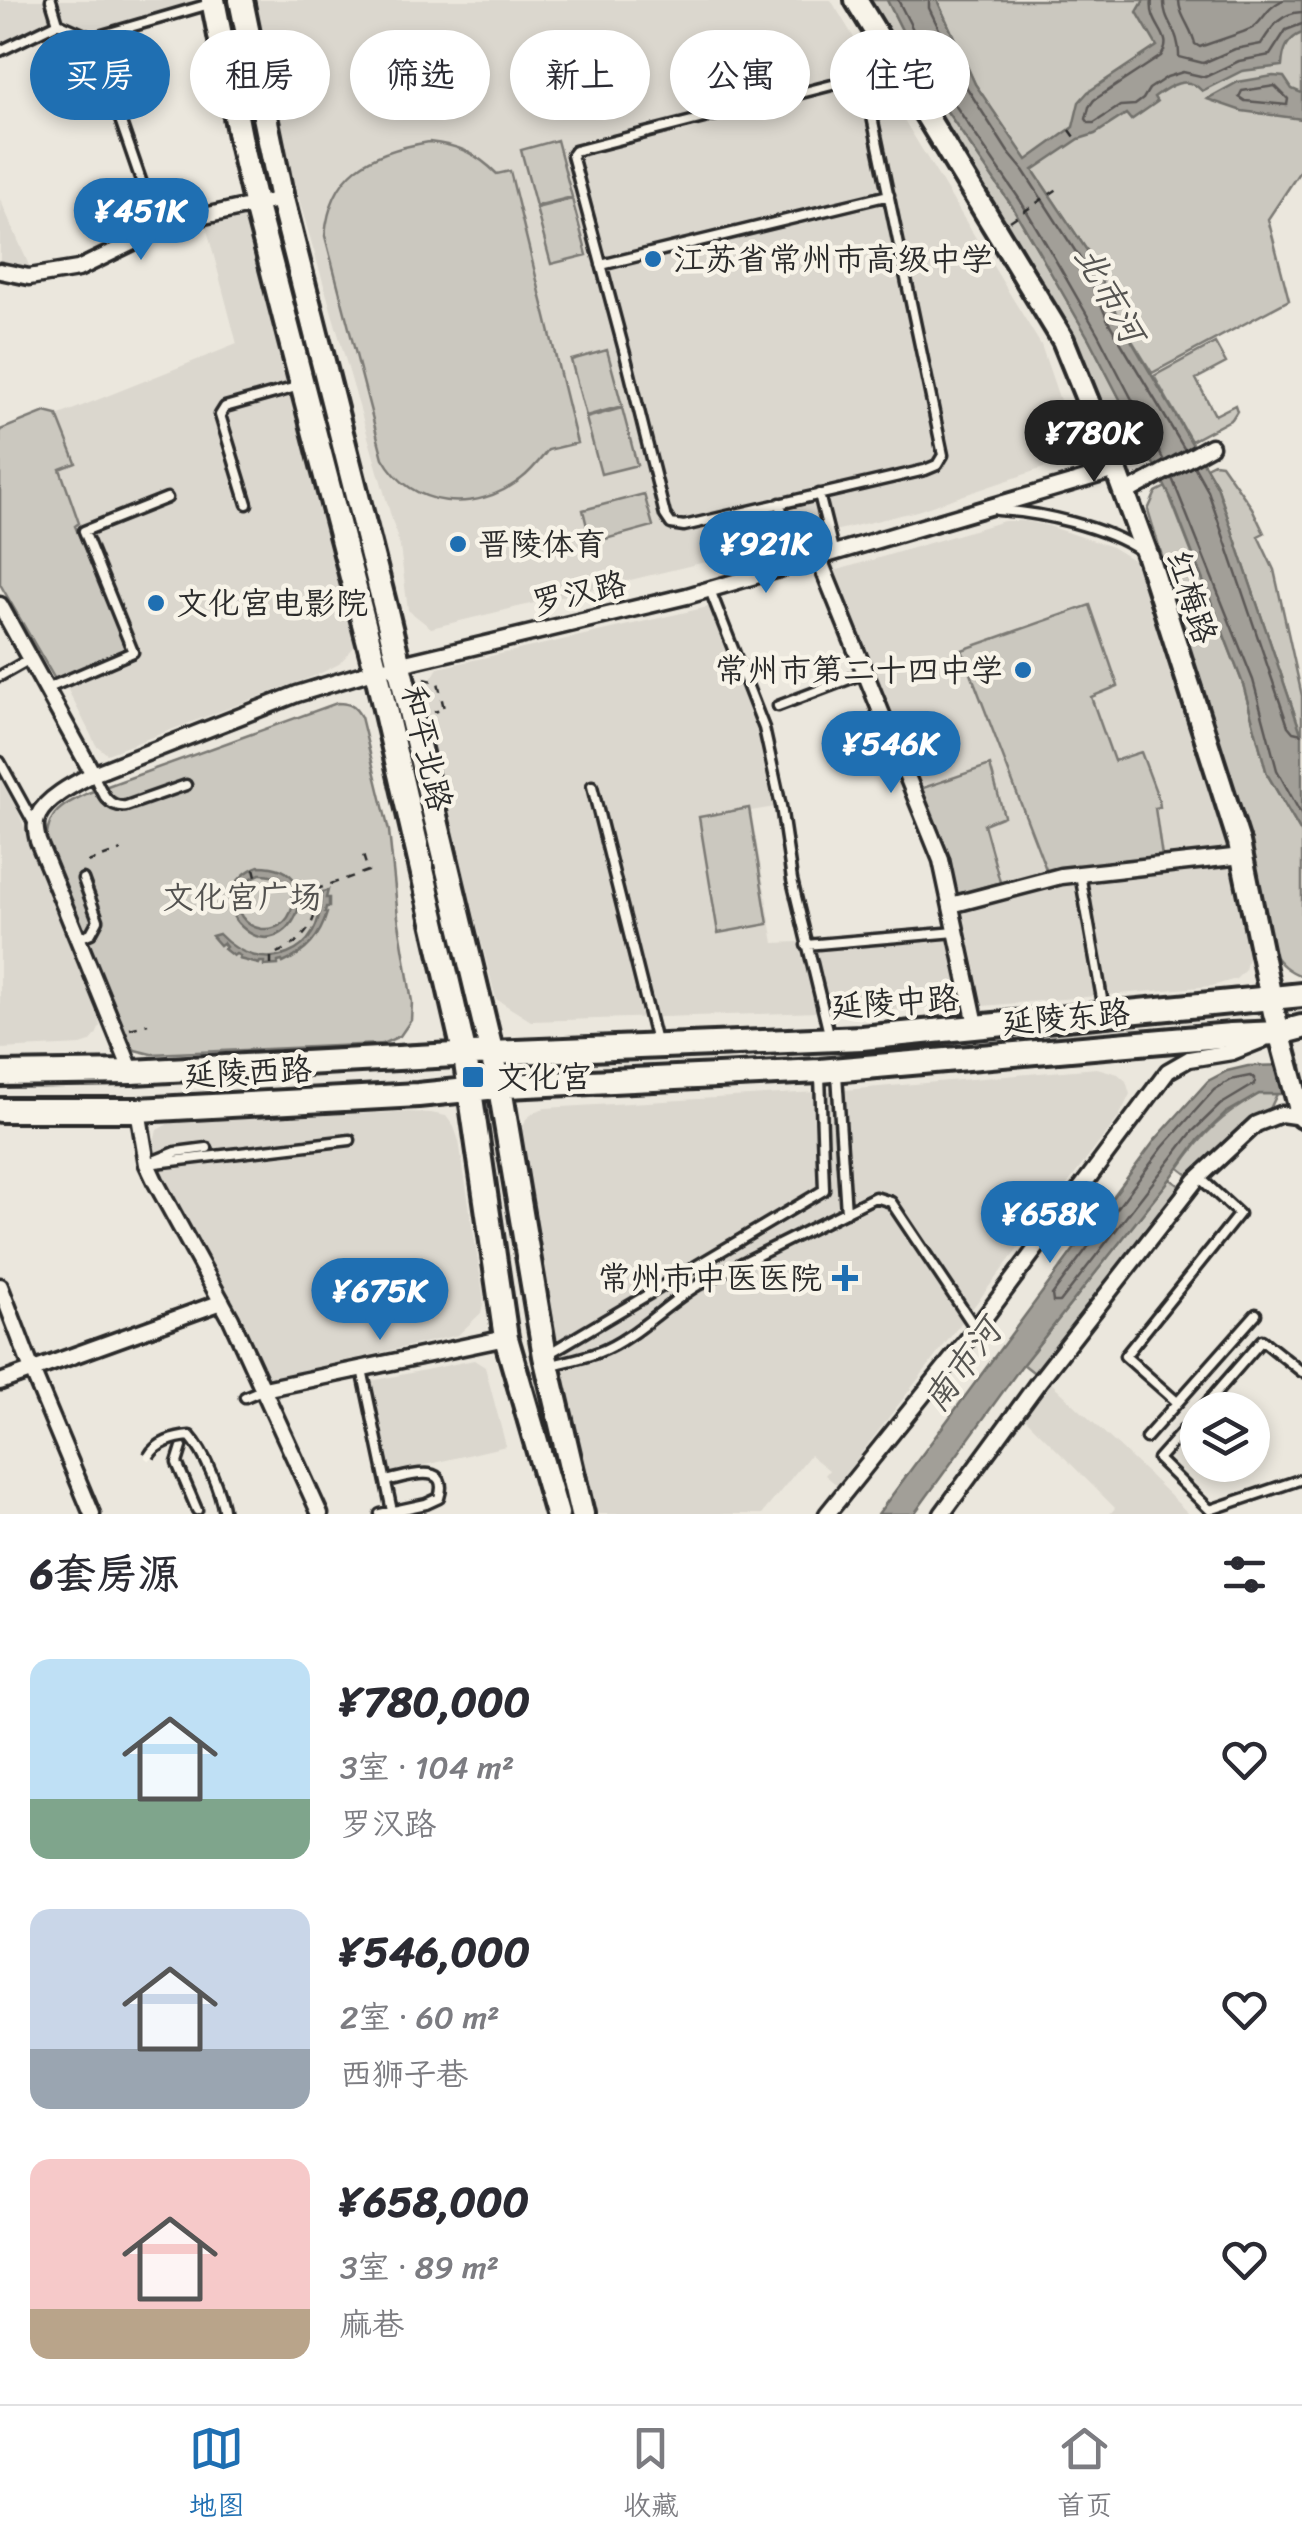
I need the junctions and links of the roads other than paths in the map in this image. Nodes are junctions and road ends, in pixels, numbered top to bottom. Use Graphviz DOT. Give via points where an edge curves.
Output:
graph roads {
  1 [pos="51,0"];
  2 [pos="240,0"];
  3 [pos="856,0"];
  4 [pos="213,1"];
  5 [pos="58,23"];
  6 [pos="74,30"];
  7 [pos="118,30"];
  8 [pos="0,51"];
  9 [pos="120,120"];
  10 [pos="889,195"];
  11 [pos="282,199"];
  12 [pos="256,206"];
  13 [pos="158,230"];
  14 [pos="601,265"];
  15 [pos="0,272"];
  16 [pos="302,385"];
  17 [pos="1212,446"];
  18 [pos="1116,470"];
  19 [pos="1131,490"];
  20 [pos="819,494"];
  21 [pos="167,498"];
  22 [pos="780,503"];
  23 [pos="247,504"];
  24 [pos="988,509"];
  25 [pos="834,554"];
  26 [pos="1148,557"];
  27 [pos="818,559"];
  28 [pos="795,565"];
  29 [pos="710,590"];
  30 [pos="0,605"];
  31 [pos="30,660"];
  32 [pos="387,667"];
  33 [pos="865,673"];
  34 [pos="0,676"];
  35 [pos="46,689"];
  36 [pos="778,706"];
  37 [pos="0,762"];
  38 [pos="92,774"];
  39 [pos="186,785"];
  40 [pos="592,786"];
  41 [pos="35,826"];
  42 [pos="1242,856"];
  43 [pos="1080,874"];
  44 [pos="83,879"];
  45 [pos="951,906"];
  46 [pos="956,932"];
  47 [pos="76,938"];
  48 [pos="806,944"];
  49 [pos="1302,995"];
  50 [pos="1272,996"];
  51 [pos="1105,1014"];
  52 [pos="977,1029"];
  53 [pos="1290,1030"];
  54 [pos="831,1040"];
  55 [pos="658,1046"];
  56 [pos="492,1053"];
  57 [pos="465,1056"];
  58 [pos="828,1070"];
  59 [pos="132,1072"];
  60 [pos="0,1074"];
  61 [pos="471,1088"];
  62 [pos="500,1088"];
  63 [pos="0,1110"];
  64 [pos="138,1110"];
  65 [pos="1300,1111"];
  66 [pos="350,1140"];
  67 [pos="207,1148"];
  68 [pos="147,1164"];
  69 [pos="1199,1177"];
  70 [pos="846,1212"];
  71 [pos="0,1286"];
  72 [pos="222,1302"];
  73 [pos="1256,1314"];
  74 [pos="976,1329"];
  75 [pos="506,1338"];
  76 [pos="546,1361"];
  77 [pos="362,1368"];
  78 [pos="32,1370"];
  79 [pos="1302,1372"];
  80 [pos="0,1382"];
  81 [pos="264,1389"];
  82 [pos="1216,1392"];
  83 [pos="246,1397"];
  84 [pos="1177,1402"];
  85 [pos="1180,1433"];
  86 [pos="1146,1438"];
  87 [pos="182,1447"];
  88 [pos="148,1456"];
  89 [pos="1302,1478"];
  90 [pos="1180,1480"];
  91 [pos="386,1481"];
  92 [pos="1182,1482"];
  93 [pos="197,1510"];
  94 [pos="392,1512"];
  95 [pos="1212,1512"];
  96 [pos="92,1514"];
  97 [pos="224,1514"];
  98 [pos="320,1514"];
  99 [pos="380,1514"];
  100 [pos="556,1514"];
  101 [pos="582,1514"];
  102 [pos="827,1514"];
  103 [pos="943,1514"];
  1 -- 5 [label="lane"];
  2 -- 11 [label="main road, 和平北路"];
  3 -- 18 [label="street, 红梅路" via="1063,340"];
  4 -- 7 [label="lane"];
  4 -- 12 [label="main road, 和平北路"];
  5 -- 6 [label="lane"];
  5 -- 8 [label="lane"];
  9 -- 13 [label="lane"];
  10 -- 14 [label="lane"];
  10 -- 14 [label="lane" via="865,96 836,84 575,152"];
  10 -- 20 [label="lane" via="944,454 925,470"];
  11 -- 12 [label="street"];
  11 -- 32 [label="main road, 和平北路"];
  12 -- 13 [label="street"];
  12 -- 16 [label="main road, 和平北路"];
  13 -- 15 [label="street" via="78,269 29,277"];
  14 -- 22 [label="lane" via="664,515 684,526"];
  16 -- 23 [label="lane" via="225,407 220,415"];
  16 -- 32 [label="main road, 和平北路"];
  17 -- 19 [label="street"];
  18 -- 24 [label="street, 罗汉路"];
  18 -- 26 [label="street, 红梅路"];
  20 -- 22 [label="lane"];
  20 -- 25 [label="lane"];
  21 -- 35 [label="lane" via="84,531 133,652"];
  22 -- 28 [label="lane"];
  24 -- 25 [label="street, 罗汉路"];
  24 -- 26 [label="lane" via="1043,514 1108,535"];
  25 -- 27 [label="street, 罗汉路"];
  26 -- 42 [label="street, 红梅路"];
  27 -- 28 [label="street, 罗汉路"];
  27 -- 33 [label="street"];
  28 -- 29 [label="street, 罗汉路"];
  29 -- 32 [label="street, 罗汉路"];
  29 -- 48 [label="lane" via="764,728"];
  30 -- 31 [label="street"];
  31 -- 34 [label="lane"];
  31 -- 35 [label="street"];
  32 -- 38 [label="street, 罗汉路"];
  32 -- 56 [label="main road, 和平北路"];
  32 -- 57 [label="main road, 和平北路"];
  33 -- 36 [label="lane"];
  33 -- 45 [label="street" via="941,860"];
  35 -- 38 [label="street"];
  37 -- 41 [label="lane"];
  38 -- 39 [label="lane" via="118,807"];
  38 -- 41 [label="street, 罗汉路" via="39,812"];
  40 -- 55 [label="lane"];
  41 -- 47 [label="street"];
  42 -- 43 [label="street"];
  42 -- 50 [label="street, 红梅路"];
  43 -- 45 [label="street"];
  43 -- 51 [label="lane"];
  44 -- 47 [label="lane" via="98,920"];
  45 -- 46 [label="street"];
  46 -- 48 [label="lane"];
  46 -- 52 [label="street"];
  47 -- 59 [label="street"];
  48 -- 54 [label="lane"];
  49 -- 50 [label="main road, 延陵中路"];
  50 -- 51 [label="main road, 延陵中路"];
  50 -- 53 [label="street, 红梅路"];
  51 -- 52 [label="main road, 延陵中路"];
  52 -- 54 [label="main road, 延陵中路"];
  53 -- 58 [label="main road, 延陵东路"];
  53 -- 65 [label="street, 红梅路" via="1286,1060"];
  53 -- 74 [label="street" via="1232,1052 1189,1059 1168,1072"];
  54 -- 55 [label="main road, 延陵中路"];
  55 -- 56 [label="main road, 延陵中路"];
  56 -- 57 [label="main road, 延陵西路"];
  56 -- 62 [label="main road, 和平北路"];
  57 -- 59 [label="main road, 延陵西路"];
  57 -- 61 [label="main road, 和平北路"];
  58 -- 62 [label="main road, 延陵东路"];
  58 -- 70 [label="lane"];
  58 -- 76 [label="lane" via="824,1190"];
  59 -- 60 [label="main road, 延陵西路"];
  61 -- 62 [label="main road, 延陵西路"];
  61 -- 64 [label="main road, 延陵西路"];
  61 -- 75 [label="main road, 和平北路"];
  62 -- 76 [label="main road, 和平北路"];
  63 -- 64 [label="main road, 延陵西路"];
  64 -- 68 [label="street"];
  65 -- 69 [label="street" via="1256,1124"];
  66 -- 68 [label="lane"];
  67 -- 68 [label="lane"];
  68 -- 72 [label="street"];
  69 -- 84 [label="lane" via="1239,1214 1125,1356"];
  69 -- 103 [label="street"];
  70 -- 74 [label="lane" via="875,1196 890,1202"];
  70 -- 76 [label="lane" via="698,1285 600,1352"];
  71 -- 78 [label="street"];
  72 -- 78 [label="street"];
  72 -- 81 [label="street"];
  73 -- 84 [label="lane"];
  74 -- 102 [label="street"];
  75 -- 77 [label="street" via="398,1367"];
  75 -- 100 [label="main road, 和平北路"];
  76 -- 101 [label="main road, 和平北路"];
  77 -- 81 [label="street"];
  77 -- 91 [label="lane"];
  78 -- 80 [label="street"];
  78 -- 96 [label="street" via="76,1456"];
  79 -- 82 [label="lane" via="1262,1340"];
  81 -- 83 [label="lane"];
  81 -- 98 [label="street"];
  84 -- 86 [label="lane"];
  85 -- 90 [label="lane" via="1158,1458"];
  87 -- 93 [label="lane" via="177,1463"];
  88 -- 97 [label="lane, bridge" via="153,1448 190,1436"];
  89 -- 95 [label="lane"];
  91 -- 94 [label="lane"];
  91 -- 94 [label="lane" via="433,1473 442,1490 426,1504"];
  92 -- 95 [label="lane"];
  94 -- 99 [label="lane"];
}
